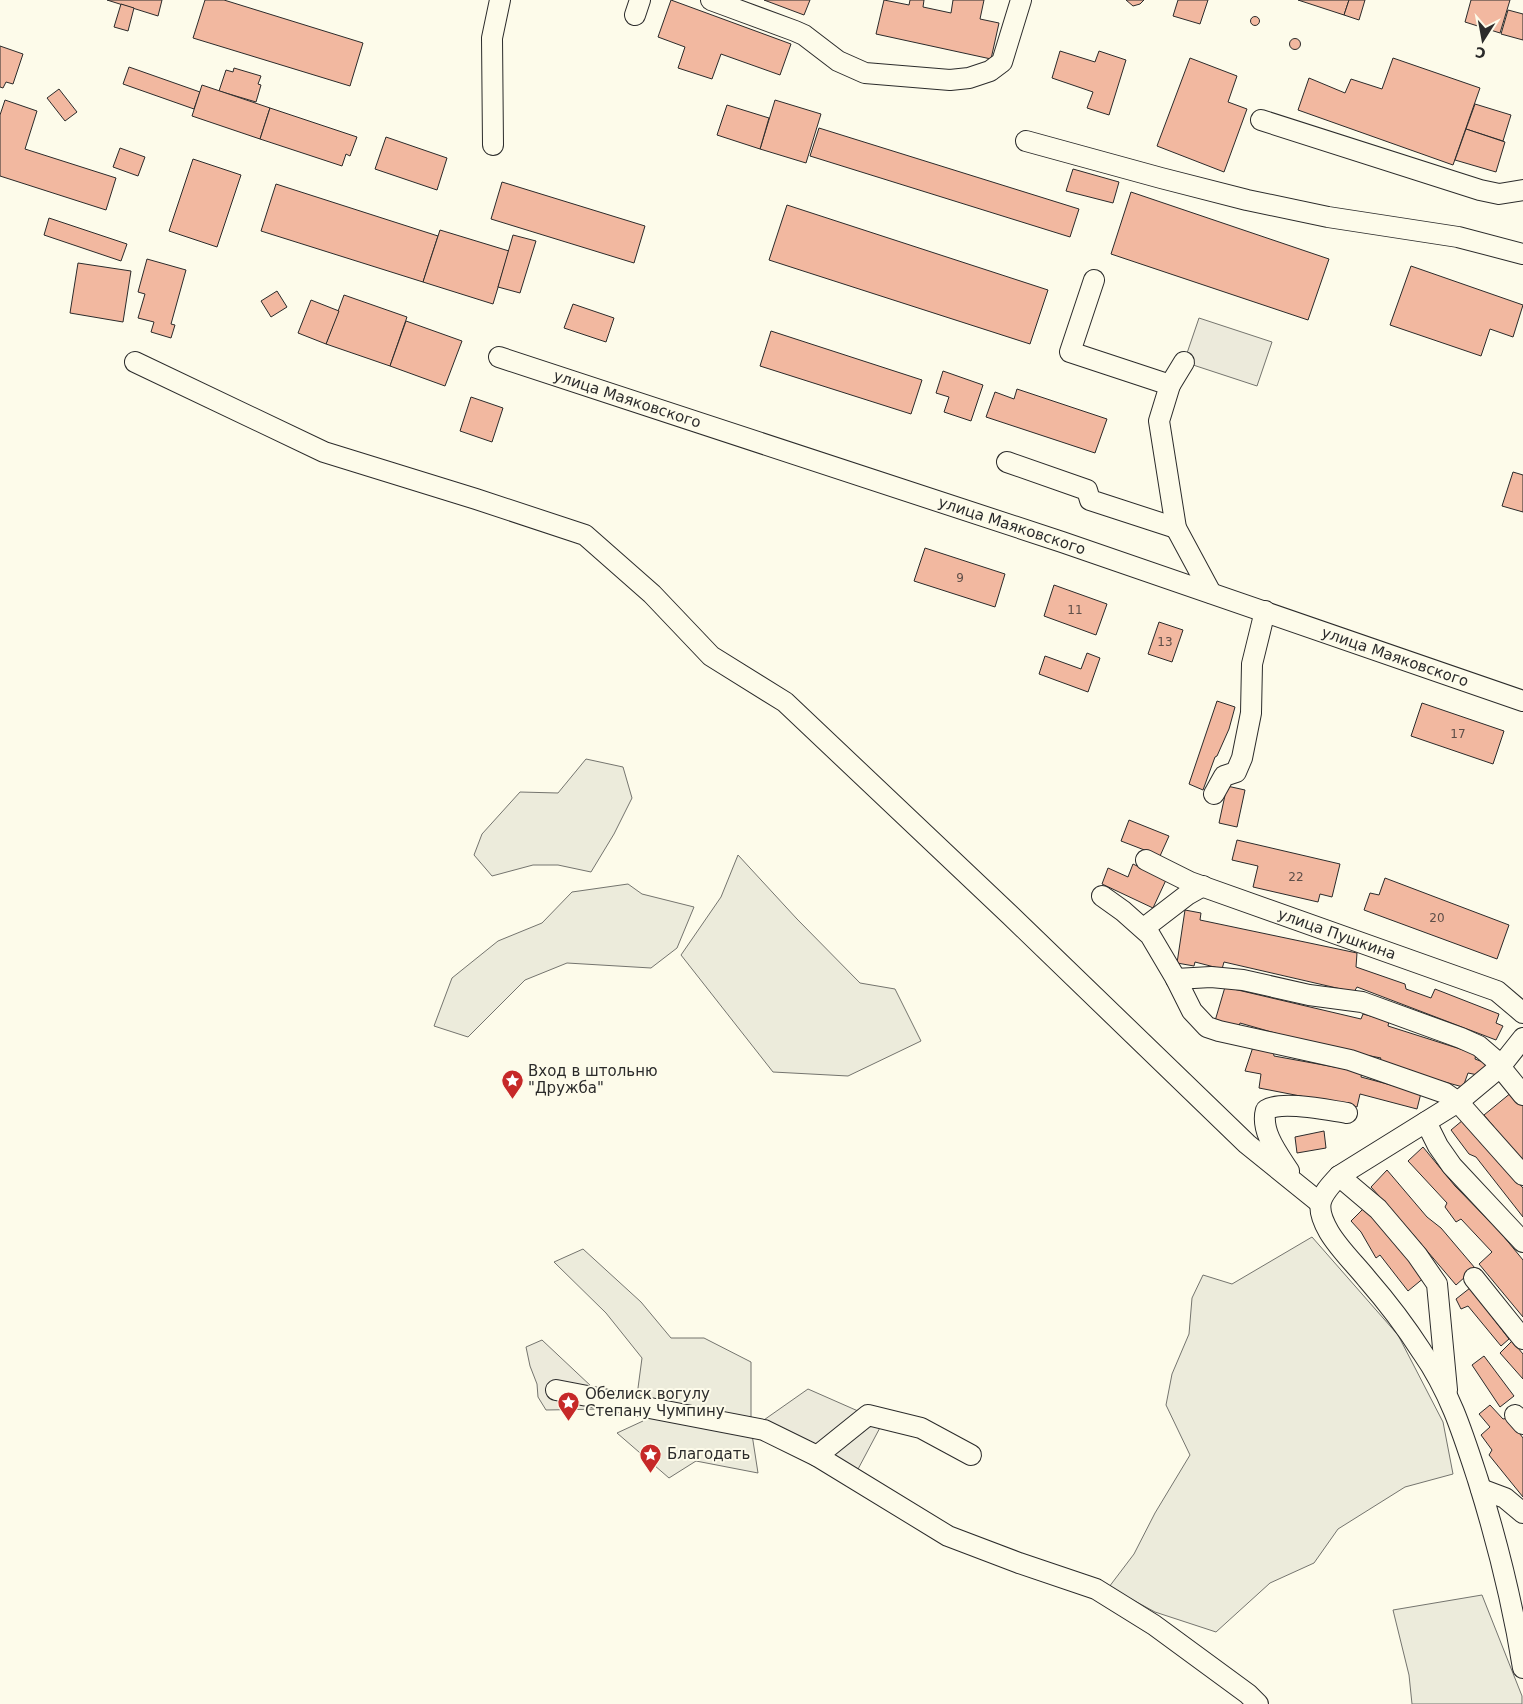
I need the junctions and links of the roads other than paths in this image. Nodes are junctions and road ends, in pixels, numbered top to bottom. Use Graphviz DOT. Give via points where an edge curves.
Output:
graph roads {
  1 [pos="500,0"];
  2 [pos="711,0"];
  3 [pos="1021,0"];
  4 [pos="1261,120"];
  5 [pos="1026,141"];
  6 [pos="493,145"];
  7 [pos="1523,190"];
  8 [pos="1523,254"];
  9 [pos="1094,280"];
  10 [pos="499,357"];
  11 [pos="135,362"];
  12 [pos="1184,362"];
  13 [pos="1170,385"];
  14 [pos="1008,462"];
  15 [pos="1176,528"];
  16 [pos="1211,593"];
  17 [pos="1266,611"];
  18 [pos="1523,701"];
  19 [pos="1214,794"];
  20 [pos="1146,860"];
  21 [pos="1203,886"];
  22 [pos="1102,896"];
  23 [pos="1144,928"];
  24 [pos="1176,979"];
  25 [pos="1523,1013"];
  26 [pos="1523,1038"];
  27 [pos="1500,1067"];
  28 [pos="1523,1095"];
  29 [pos="1458,1102"];
  30 [pos="1347,1113"];
  31 [pos="1426,1122"];
  32 [pos="1339,1176"];
  33 [pos="1523,1176"];
  34 [pos="1296,1184"];
  35 [pos="1320,1203"];
  36 [pos="1523,1242"];
  37 [pos="1474,1278"];
  38 [pos="1523,1339"];
  39 [pos="556,1390"];
  40 [pos="1448,1394"];
  41 [pos="817,1456"];
  42 [pos="971,1456"];
  43 [pos="1480,1489"];
  44 [pos="1523,1513"];
  45 [pos="1523,1668"];
  46 [pos="1258,1704"];
  1 -- 6 [label="street" via="492,38"];
  2 -- 3 [label="street" via="804,35 838,62 852,68 884,75 950,80 990,72 1002,62"];
  4 -- 7 [label="street" via="1480,190 1499,194"];
  5 -- 8 [label="street" via="1247,200 1328,217 1458,237"];
  9 -- 13 [label="street" via="1070,352"];
  10 -- 16 [label="street, улица Маяковского"];
  11 -- 34 [label="street" via="324,452 586,535 652,594 711,656 785,702 1247,1144"];
  12 -- 13 [label="street"];
  13 -- 15 [label="street" via="1159,421"];
  14 -- 15 [label="street" via="1087,490 1090,500"];
  15 -- 16 [label="street"];
  16 -- 17 [label="street, улица Маяковского"];
  17 -- 18 [label="street, улица Маяковского"];
  17 -- 19 [label="street" via="1252,664 1251,713 1242,758 1236,772 1224,776"];
  20 -- 21 [label="street, улица Пушкина"];
  21 -- 23 [label="street"];
  21 -- 25 [label="street, улица Пушкина" via="1497,991"];
  22 -- 23 [label="street"];
  23 -- 24 [label="street"];
  24 -- 27 [label="street" via="1211,977 1243,980 1309,995 1362,1002 1461,1038 1486,1052"];
  24 -- 29 [label="street" via="1192,1011 1207,1027 1355,1062 1430,1087"];
  26 -- 27 [label="street"];
  27 -- 28 [label="street"];
  27 -- 29 [label="street"];
  29 -- 31 [label="street"];
  29 -- 33 [label="street"];
  30 -- 34 [label="street" via="1282,1105 1266,1110 1266,1128"];
  31 -- 32 [label="street"];
  31 -- 36 [label="street" via="1452,1166"];
  32 -- 35 [label="street" via="1327,1188"];
  32 -- 40 [label="street" via="1378,1209 1437,1284"];
  34 -- 35 [label="street"];
  35 -- 40 [label="street" via="1330,1233 1423,1352"];
  37 -- 38 [label="street"];
  39 -- 41 [label="street" via="764,1430"];
  40 -- 43 [label="street"];
  41 -- 42 [label="street" via="868,1415 921,1428"];
  41 -- 46 [label="street" via="948,1536 1096,1589 1154,1625"];
  43 -- 44 [label="street" via="1505,1498"];
  43 -- 45 [label="street" via="1492,1522"];
}
